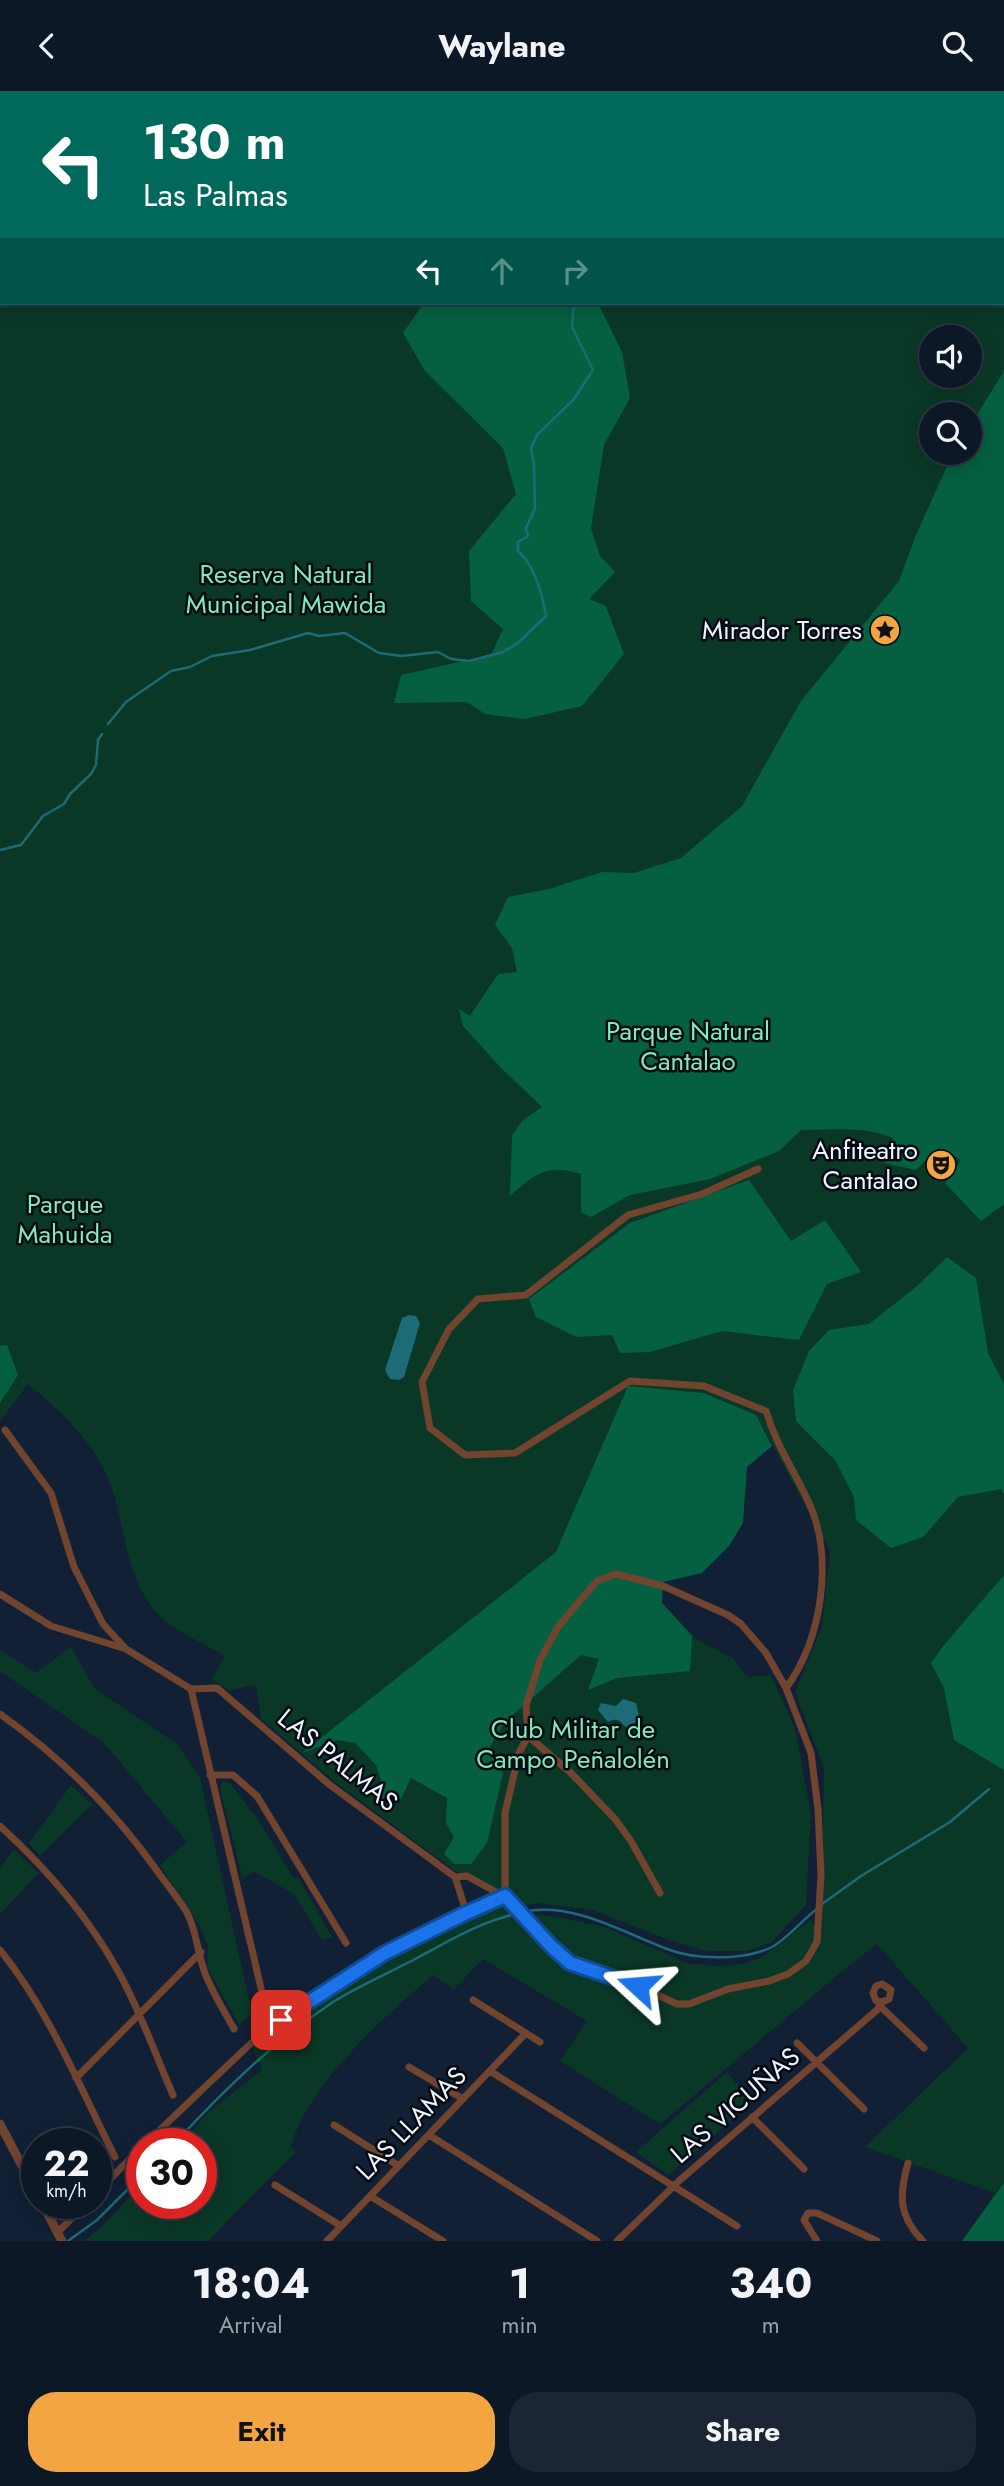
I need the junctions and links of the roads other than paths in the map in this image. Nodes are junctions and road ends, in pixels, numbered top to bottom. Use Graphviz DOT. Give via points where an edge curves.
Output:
graph roads {
  1 [pos="758,1169"];
  2 [pos="5,1430"];
  3 [pos="0,1594"];
  4 [pos="126,1649"];
  5 [pos="786,1688"];
  6 [pos="191,1689"];
  7 [pos="0,1714"];
  8 [pos="528,1737"];
  9 [pos="210,1775"];
  10 [pos="0,1826"];
  11 [pos="455,1877"];
  12 [pos="660,1893"];
  13 [pos="505,1896"];
  14 [pos="464,1914"];
  15 [pos="346,1943"];
  16 [pos="0,1950"];
  17 [pos="201,1952"];
  18 [pos="473,2000"];
  19 [pos="138,2014"];
  20 [pos="267,2028"];
  21 [pos="234,2029"];
  22 [pos="526,2033"];
  23 [pos="540,2042"];
  24 [pos="797,2043"];
  25 [pos="924,2048"];
  26 [pos="816,2062"];
  27 [pos="409,2067"];
  28 [pos="489,2071"];
  29 [pos="76,2078"];
  30 [pos="173,2095"];
  31 [pos="463,2099"];
  32 [pos="864,2109"];
  33 [pos="752,2117"];
  34 [pos="0,2124"];
  35 [pos="334,2125"];
  36 [pos="160,2128"];
  37 [pos="429,2135"];
  38 [pos="116,2157"];
  39 [pos="126,2162"];
  40 [pos="908,2163"];
  41 [pos="21,2164"];
  42 [pos="399,2166"];
  43 [pos="804,2169"];
  44 [pos="112,2177"];
  45 [pos="275,2185"];
  46 [pos="673,2186"];
  47 [pos="370,2196"];
  48 [pos="50,2219"];
  49 [pos="74,2219"];
  50 [pos="737,2226"];
  51 [pos="341,2227"];
  52 [pos="60,2238"];
  53 [pos="327,2241"];
  54 [pos="443,2241"];
  55 [pos="597,2241"];
  56 [pos="617,2241"];
  57 [pos="817,2241"];
  58 [pos="877,2241"];
  59 [pos="923,2241"];
  1 -- 5 [label="street" via="702,1194 628,1215 526,1296 478,1299 449,1329 422,1382 430,1428 465,1455 515,1453 630,1381 704,1386 766,1411 775,1439 810,1505 824,1556 816,1626"];
  2 -- 4 [label="street" via="51,1493 74,1567 103,1624"];
  3 -- 4 [label="street" via="51,1626"];
  4 -- 6 [label="street"];
  5 -- 8 [label="street" via="751,1634 728,1615 663,1586 616,1574 597,1581 558,1627 540,1660 526,1706"];
  5 -- 13 [label="street" via="811,1753 821,1891 817,1942 806,1961 788,1975 677,2004 570,1963"];
  6 -- 9 [label="street"];
  6 -- 11 [label="street, LAS PALMAS" via="217,1688 330,1785"];
  7 -- 17 [label="street" via="71,1771 121,1825 187,1913"];
  8 -- 12 [label="street" via="615,1819"];
  8 -- 13 [label="street" via="519,1753 505,1813"];
  9 -- 15 [label="street" via="233,1775 257,1796"];
  9 -- 20 [label="street"];
  10 -- 19 [label="street" via="79,1912 119,1973"];
  11 -- 13 [label="street, LAS PALMAS" via="467,1876"];
  11 -- 14 [label="street"];
  13 -- 14 [label="street"];
  14 -- 20 [label="street" via="385,1953"];
  16 -- 29 [label="street" via="37,2001"];
  17 -- 19 [label="street"];
  17 -- 21 [label="street" via="202,1966"];
  18 -- 22 [label="street"];
  19 -- 29 [label="street"];
  19 -- 30 [label="street"];
  20 -- 36 [label="street"];
  22 -- 23 [label="street"];
  22 -- 28 [label="street, LAS LLAMAS"];
  24 -- 26 [label="street"];
  25 -- 26 [label="street, LAS VICUÑAS" via="881,2004"];
  26 -- 32 [label="street"];
  26 -- 33 [label="street, LAS VICUÑAS"];
  27 -- 31 [label="street"];
  28 -- 31 [label="street, LAS LLAMAS"];
  28 -- 46 [label="street"];
  29 -- 38 [label="street"];
  31 -- 37 [label="street, LAS LLAMAS"];
  33 -- 43 [label="street"];
  33 -- 46 [label="street, LAS VICUÑAS"];
  34 -- 41 [label="street"];
  35 -- 42 [label="street"];
  37 -- 42 [label="street, LAS LLAMAS"];
  37 -- 55 [label="street"];
  39 -- 44 [label="street"];
  40 -- 59 [label="street" via="903,2212"];
  42 -- 47 [label="street, LAS LLAMAS"];
  45 -- 51 [label="street"];
  46 -- 50 [label="street"];
  46 -- 56 [label="street, LAS VICUÑAS"];
  47 -- 51 [label="street, LAS LLAMAS"];
  47 -- 54 [label="street"];
  48 -- 52 [label="street"];
  49 -- 52 [label="street"];
  51 -- 53 [label="street, LAS LLAMAS"];
  57 -- 58 [label="street" via="804,2220 808,2213"];
}
